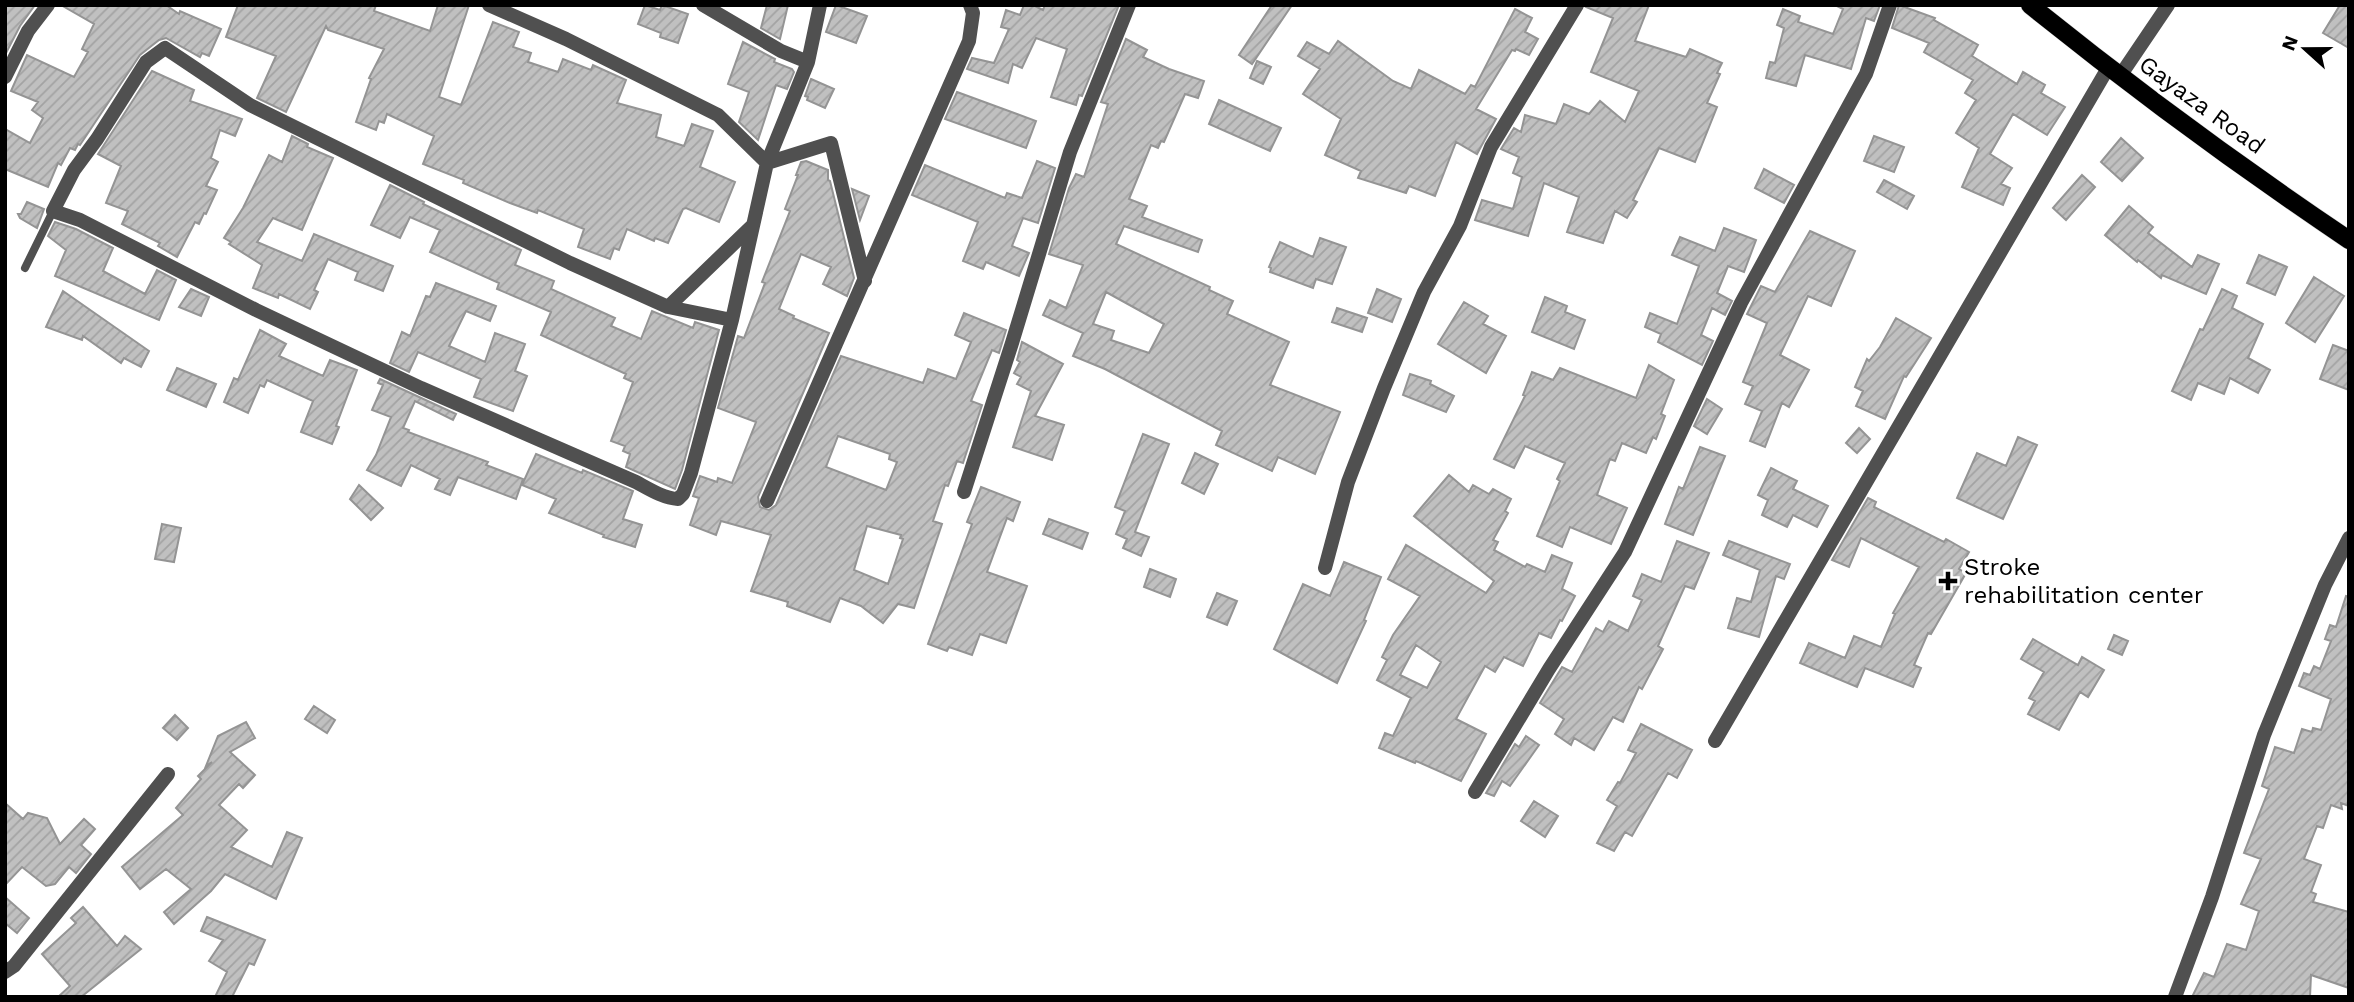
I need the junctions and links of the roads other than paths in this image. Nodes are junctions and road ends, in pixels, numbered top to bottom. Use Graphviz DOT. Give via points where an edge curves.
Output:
graph roads {
  1 [pos="48,5"];
  2 [pos="489,5"];
  3 [pos="703,5"];
  4 [pos="820,5"];
  5 [pos="970,5"];
  6 [pos="1129,5"];
  7 [pos="1577,5"];
  8 [pos="1889,5"];
  9 [pos="2030,5"];
  10 [pos="2168,5"];
  11 [pos="808,62"];
  12 [pos="2114,72"];
  13 [pos="5,77"];
  14 [pos="766,163"];
  15 [pos="53,211"];
  16 [pos="751,226"];
  17 [pos="2349,240"];
  18 [pos="25,268"];
  19 [pos="865,281"];
  20 [pos="668,307"];
  21 [pos="732,320"];
  22 [pos="964,492"];
  23 [pos="767,501"];
  24 [pos="2349,538"];
  25 [pos="1325,568"];
  26 [pos="1715,741"];
  27 [pos="168,775"];
  28 [pos="1475,792"];
  29 [pos="5,972"];
  30 [pos="2175,997"];
  1 -- 13 [label="street"];
  2 -- 14 [label="street" via="718,115"];
  3 -- 11 [label="street"];
  4 -- 11 [label="street"];
  5 -- 19 [label="street" via="969,41"];
  6 -- 22 [label="street" via="1070,152"];
  7 -- 25 [label="street" via="1491,147 1460,226 1424,292 1348,482"];
  8 -- 28 [label="street" via="1866,74 1741,303 1625,552"];
  9 -- 12 [label="main road, Gayaza Road"];
  10 -- 12 [label="street"];
  11 -- 14 [label="street"];
  12 -- 17 [label="main road, Gayaza Road"];
  12 -- 26 [label="street"];
  14 -- 16 [label="street"];
  14 -- 19 [label="street" via="831,143"];
  15 -- 18 [label="lane"];
  15 -- 20 [label="street" via="74,170 146,62 165,48 250,105"];
  15 -- 21 [label="street" via="80,220 421,388 671,499 683,494 691,472"];
  16 -- 20 [label="street"];
  16 -- 21 [label="street"];
  19 -- 23 [label="street"];
  20 -- 21 [label="street"];
  24 -- 30 [label="street" via="2264,735"];
  27 -- 29 [label="street"];
}
